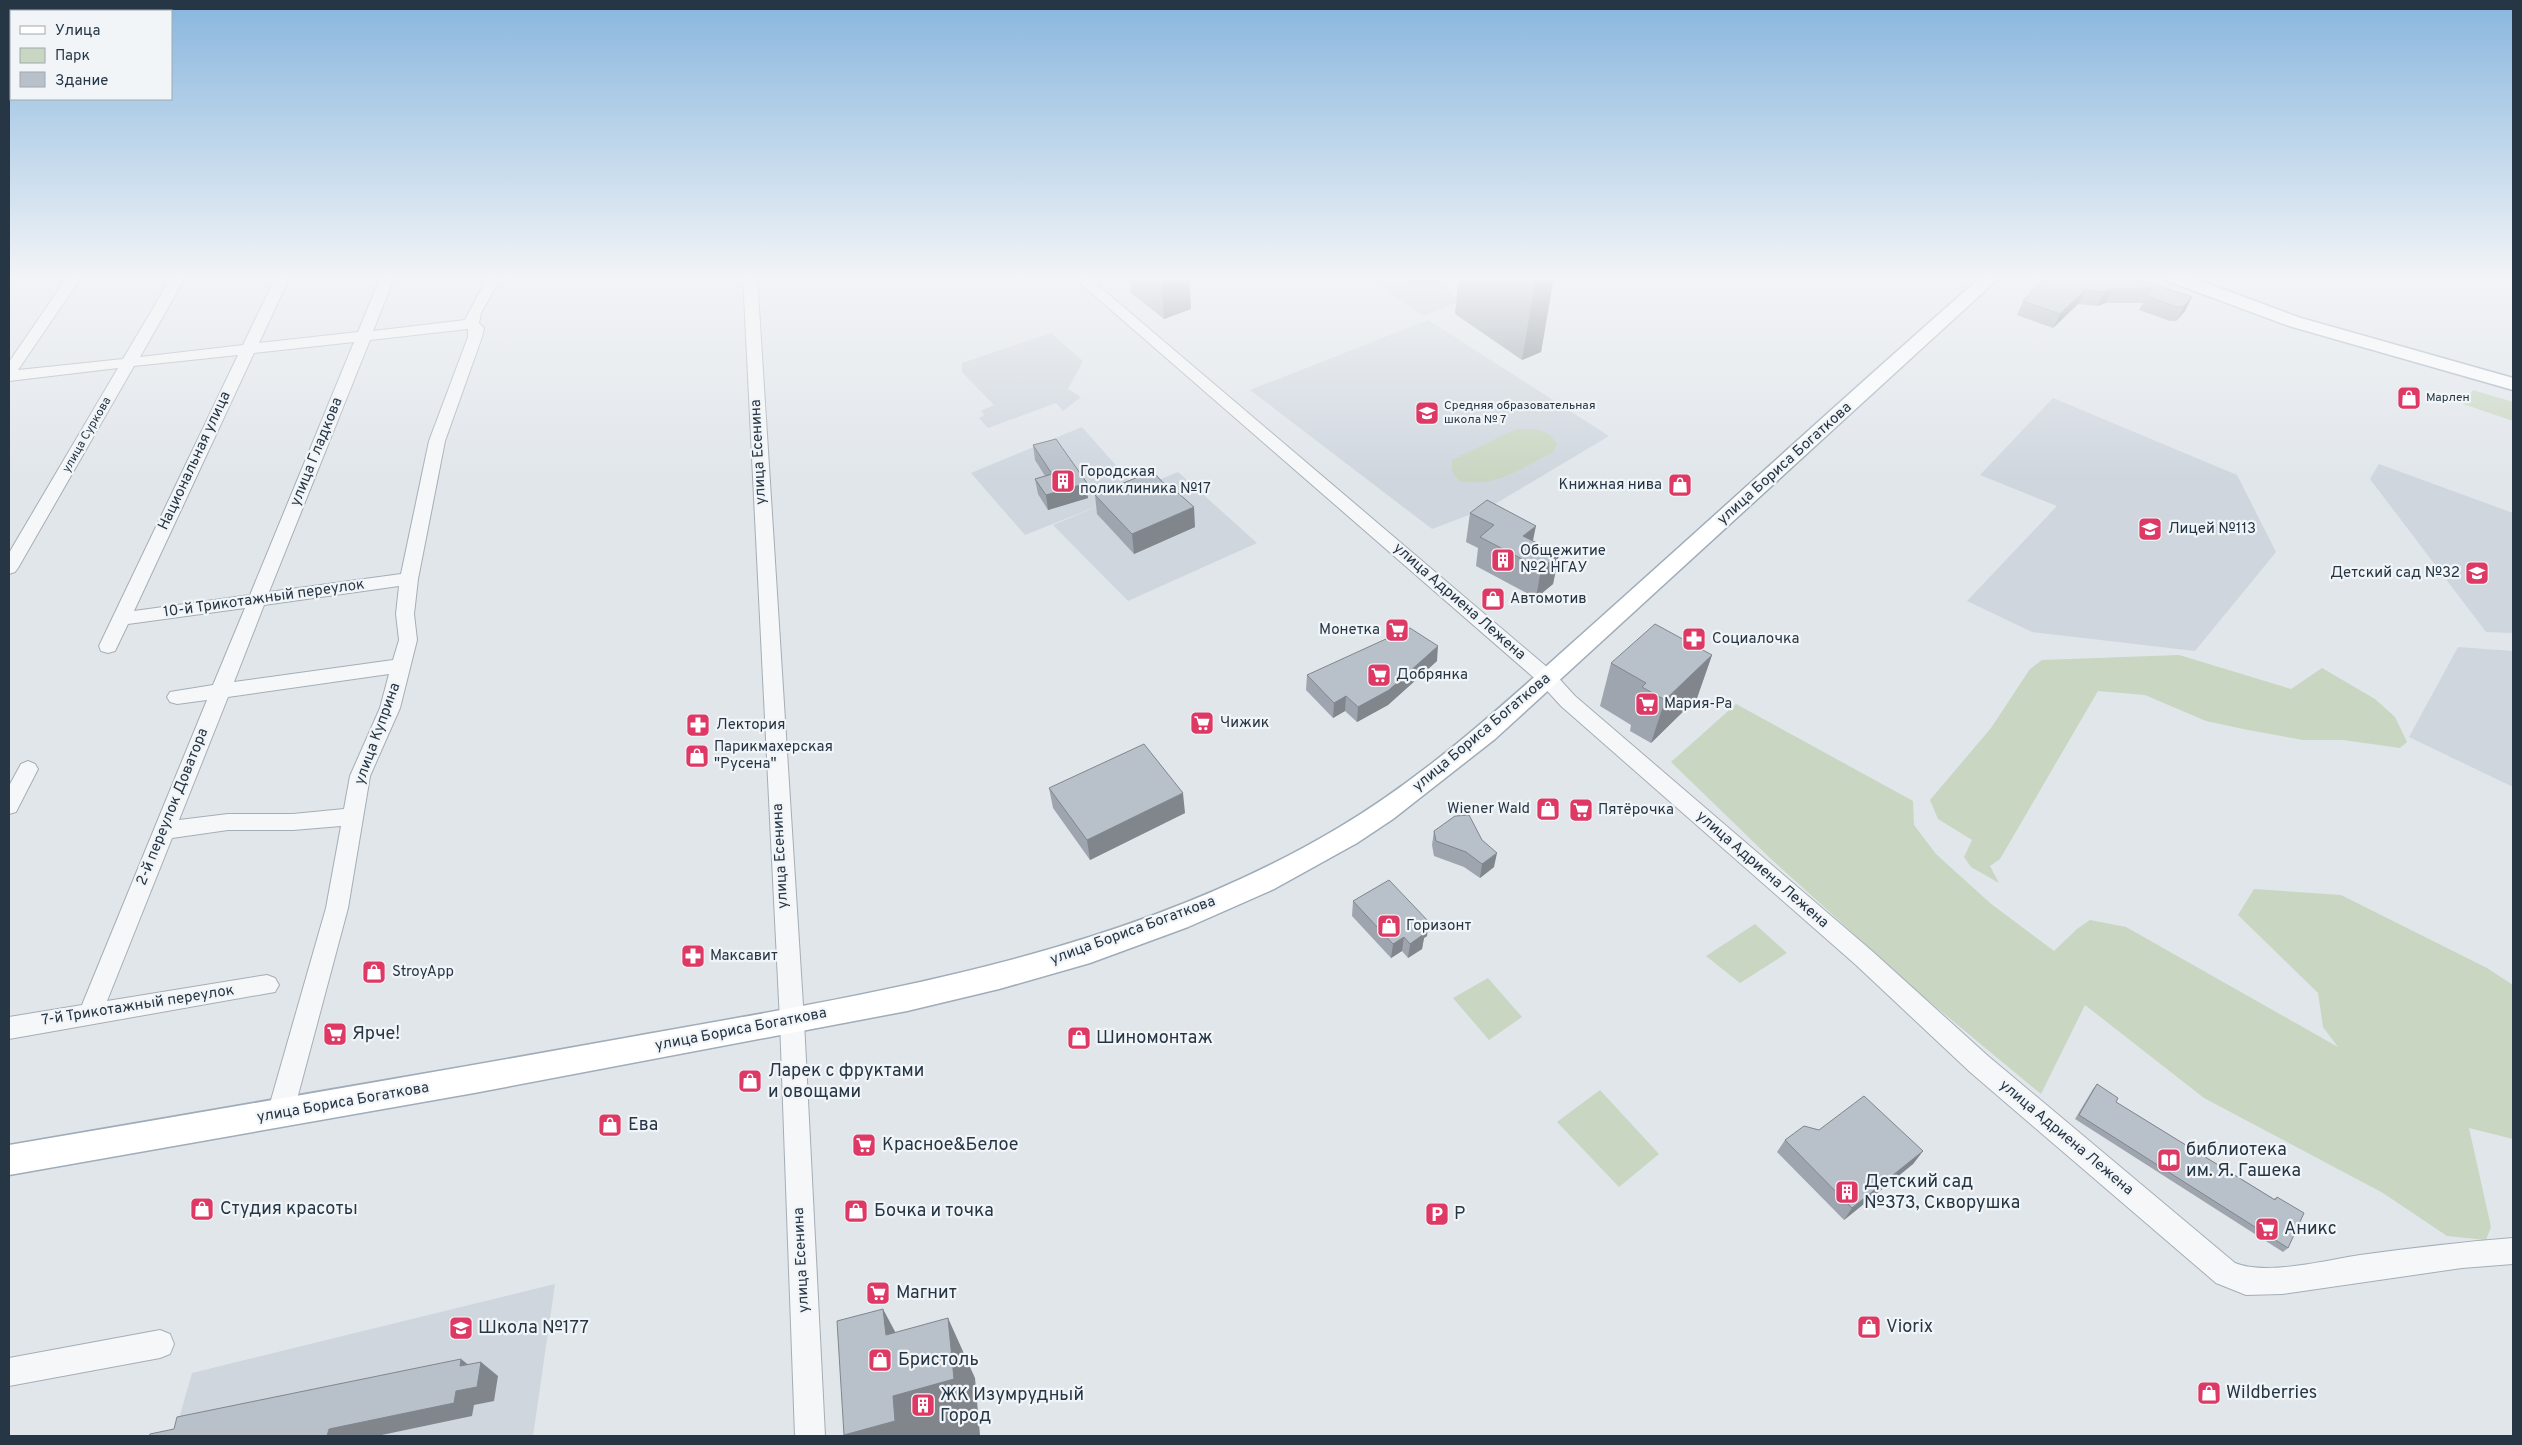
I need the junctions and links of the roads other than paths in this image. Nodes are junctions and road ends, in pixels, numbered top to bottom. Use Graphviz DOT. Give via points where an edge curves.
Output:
graph roads {
  1 [pos="30,343"];
  2 [pos="141,343"];
  3 [pos="251,343"];
  4 [pos="297,343"];
  5 [pos="360,343"];
  6 [pos="473,343"];
  7 [pos="754,343"];
  8 [pos="1158,343"];
  9 [pos="1918,343"];
  10 [pos="2370,343"];
  11 [pos="2416,343"];
  12 [pos="248,349"];
  13 [pos="129,364"];
  14 [pos="2513,371"];
  15 [pos="9,375"];
  16 [pos="2513,384"];
  17 [pos="9,568"];
  18 [pos="409,579"];
  19 [pos="257,599"];
  20 [pos="120,619"];
  21 [pos="108,646"];
  22 [pos="401,666"];
  23 [pos="1547,678"];
  24 [pos="220,691"];
  25 [pos="176,697"];
  26 [pos="28,769"];
  27 [pos="9,806"];
  28 [pos="353,816"];
  29 [pos="164,831"];
  30 [pos="267,985"];
  31 [pos="90,1014"];
  32 [pos="792,1021"];
  33 [pos="9,1028"];
  34 [pos="280,1114"];
  35 [pos="9,1160"];
  36 [pos="2513,1250"];
  37 [pos="160,1344"];
  38 [pos="9,1372"];
  39 [pos="810,1436"];
  1 -- 15 [label="street"];
  2 -- 13 [label="street, улица Суркова"];
  3 -- 12 [label="street, Национальная улица"];
  4 -- 12 [label="street"];
  5 -- 19 [label="street, улица Гладкова"];
  6 -- 18 [label="street, улица Куприна" via="436,441"];
  7 -- 32 [label="street, улица Есенина"];
  8 -- 23 [label="street, улица Адриена Лежена"];
  9 -- 23 [label="main road, улица Бориса Богаткова"];
  10 -- 16 [label="main road"];
  11 -- 14 [label="main road"];
  12 -- 13 [label="street"];
  12 -- 20 [label="street, Национальная улица"];
  13 -- 15 [label="street"];
  13 -- 17 [label="street, улица Суркова"];
  18 -- 19 [label="street, 10-й Трикотажный переулок"];
  18 -- 22 [label="street, улица Куприна" via="405,614 408,640"];
  19 -- 20 [label="street, 10-й Трикотажный переулок"];
  19 -- 24 [label="street, 2-й переулок Доватора"];
  20 -- 21 [label="street, Национальная улица"];
  22 -- 24 [label="street"];
  22 -- 28 [label="street, улица Куприна" via="390,708 360,776"];
  23 -- 32 [label="main road, улица Бориса Богаткова" via="1408,795 1346,836 1267,880 1176,919 1076,955 957,986"];
  23 -- 36 [label="street, улица Адриена Лежена" via="1568,701 1864,958 1979,1064 2226,1273 2246,1281 2282,1280"];
  24 -- 25 [label="street"];
  24 -- 29 [label="street, 2-й переулок Доватора"];
  26 -- 27 [label="street"];
  28 -- 29 [label="street" via="293,822 228,822"];
  28 -- 34 [label="street, улица Куприна" via="337,908"];
  29 -- 31 [label="street, 2-й переулок Доватора"];
  30 -- 31 [label="street, 7-й Трикотажный переулок"];
  31 -- 33 [label="street, 7-й Трикотажный переулок"];
  32 -- 34 [label="main road, улица Бориса Богаткова"];
  32 -- 39 [label="street, улица Есенина"];
  34 -- 35 [label="main road, улица Бориса Богаткова"];
  37 -- 38 [label="street"];
}
